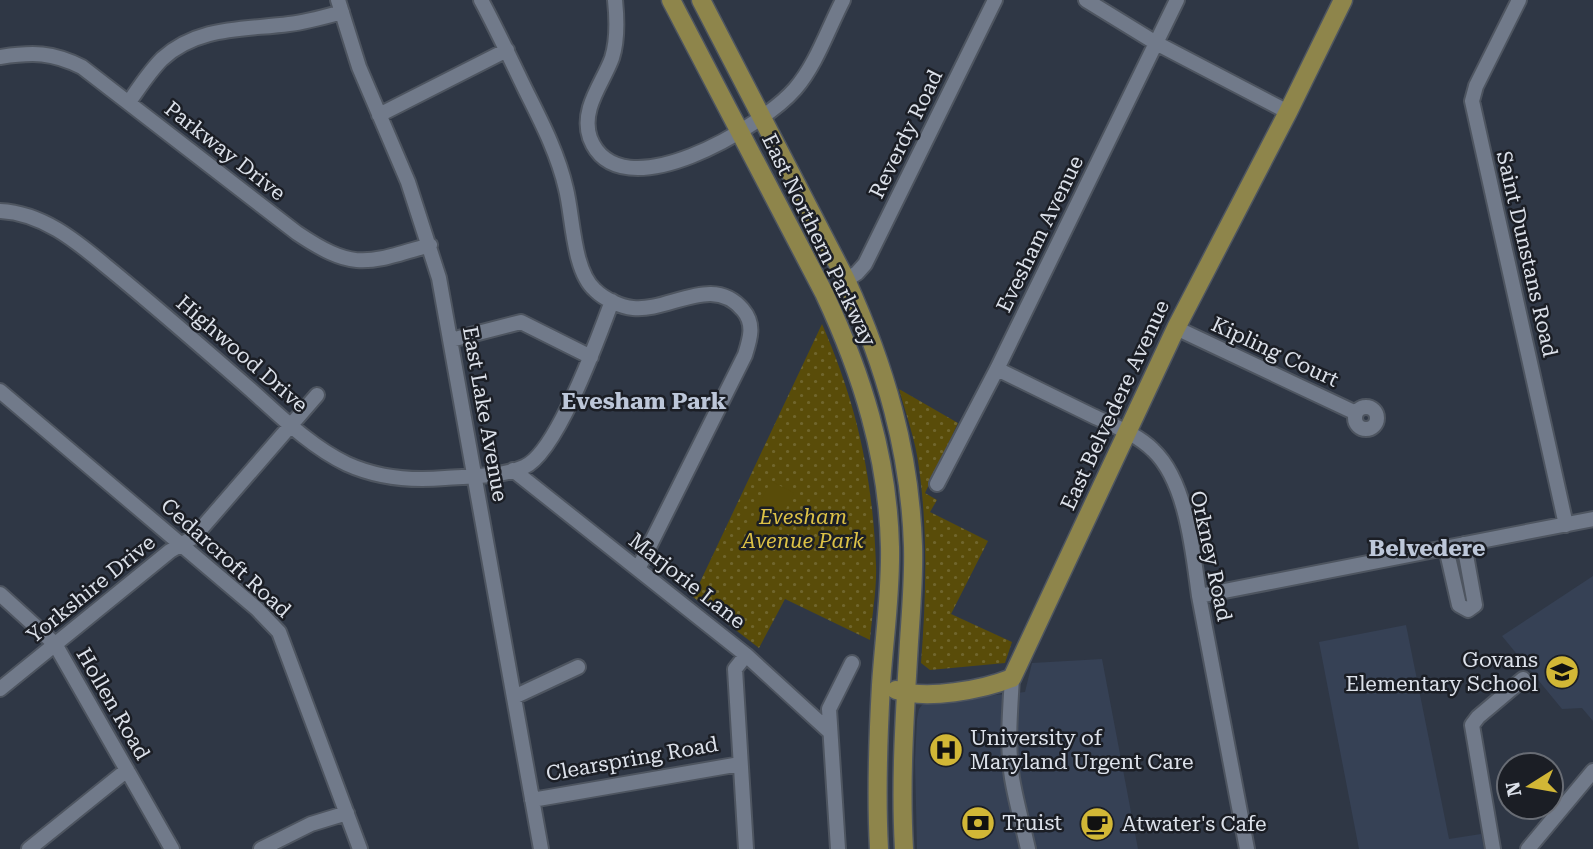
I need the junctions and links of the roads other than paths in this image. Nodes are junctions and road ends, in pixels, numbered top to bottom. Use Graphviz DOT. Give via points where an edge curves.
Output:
graph roads {
  1 [pos="481,0"];
  2 [pos="615,0"];
  3 [pos="671,0"];
  4 [pos="701,0"];
  5 [pos="843,0"];
  6 [pos="995,0"];
  7 [pos="1086,0"];
  8 [pos="1177,0"];
  9 [pos="1343,0"];
  10 [pos="1519,0"];
  11 [pos="340,6"];
  12 [pos="1156,43"];
  13 [pos="507,50"];
  14 [pos="0,57"];
  15 [pos="129,102"];
  16 [pos="1288,112"];
  17 [pos="379,115"];
  18 [pos="760,116"];
  19 [pos="740,132"];
  20 [pos="0,211"];
  21 [pos="430,245"];
  22 [pos="846,280"];
  23 [pos="612,301"];
  24 [pos="1176,328"];
  25 [pos="451,340"];
  26 [pos="591,357"];
  27 [pos="997,369"];
  28 [pos="0,391"];
  29 [pos="317,395"];
  30 [pos="1356,413"];
  31 [pos="290,425"];
  32 [pos="1128,433"];
  33 [pos="513,470"];
  34 [pos="475,476"];
  35 [pos="937,484"];
  36 [pos="1593,519"];
  37 [pos="1566,525"];
  38 [pos="1464,544"];
  39 [pos="182,545"];
  40 [pos="1446,548"];
  41 [pos="638,569"];
  42 [pos="0,594"];
  43 [pos="1199,596"];
  44 [pos="55,644"];
  45 [pos="746,655"];
  46 [pos="852,663"];
  47 [pos="578,667"];
  48 [pos="1012,678"];
  49 [pos="1523,679"];
  50 [pos="881,686"];
  51 [pos="907,687"];
  52 [pos="0,689"];
  53 [pos="514,697"];
  54 [pos="829,731"];
  55 [pos="740,764"];
  56 [pos="127,770"];
  57 [pos="1593,771"];
  58 [pos="532,800"];
  59 [pos="347,813"];
  60 [pos="29,849"];
  61 [pos="172,849"];
  62 [pos="261,849"];
  63 [pos="360,849"];
  64 [pos="541,849"];
  65 [pos="746,849"];
  66 [pos="838,849"];
  67 [pos="879,849"];
  68 [pos="904,849"];
  69 [pos="1028,849"];
  70 [pos="1247,849"];
  71 [pos="1493,849"];
  72 [pos="1528,849"];
  1 -- 13 [label="street"];
  2 -- 19 [label="street" via="618,24 612,57 587,128 603,156 622,167 653,167 706,150"];
  3 -- 19 [label="main road, East Northern Parkway"];
  4 -- 18 [label="main road, East Northern Parkway"];
  5 -- 18 [label="street" via="805,75 794,90"];
  6 -- 22 [label="street, Reverdy Road" via="865,264"];
  7 -- 12 [label="street"];
  8 -- 12 [label="street, Evesham Avenue"];
  9 -- 16 [label="main road, East Belvedere Avenue"];
  10 -- 37 [label="street, Saint Dunstans Road" via="1472,101"];
  11 -- 15 [label="street" via="289,24 206,33 161,60"];
  11 -- 17 [label="street, East Lake Avenue"];
  12 -- 16 [label="street"];
  12 -- 27 [label="street, Evesham Avenue"];
  13 -- 17 [label="street"];
  13 -- 23 [label="street" via="560,166 585,279"];
  14 -- 15 [label="street, Parkway Drive" via="50,54 66,59"];
  15 -- 21 [label="street, Parkway Drive" via="297,233 335,256 375,260"];
  16 -- 24 [label="main road, East Belvedere Avenue"];
  17 -- 21 [label="street, East Lake Avenue"];
  18 -- 19 [label="street"];
  18 -- 22 [label="main road, East Northern Parkway"];
  19 -- 50 [label="main road, East Northern Parkway" via="846,338 870,411 883,471 890,546"];
  20 -- 31 [label="street, Highwood Drive" via="37,219 74,239"];
  21 -- 25 [label="street, East Lake Avenue"];
  22 -- 51 [label="main road, East Northern Parkway" via="883,370 906,467 913,549"];
  23 -- 26 [label="street"];
  23 -- 41 [label="street" via="641,308 695,294 729,297 751,325 744,355"];
  24 -- 30 [label="street, Kipling Court"];
  24 -- 32 [label="main road, East Belvedere Avenue"];
  25 -- 26 [label="street" via="521,322"];
  25 -- 34 [label="street, East Lake Avenue"];
  26 -- 33 [label="street" via="545,447 532,462"];
  27 -- 32 [label="street, Orkney Road"];
  27 -- 35 [label="street, Evesham Avenue"];
  28 -- 39 [label="street, Cedarcroft Road"];
  29 -- 31 [label="street, Yorkshire Drive"];
  31 -- 34 [label="street, Highwood Drive" via="327,453 365,471 403,479"];
  31 -- 39 [label="street, Yorkshire Drive" via="194,537"];
  32 -- 43 [label="street, Orkney Road" via="1153,450 1174,481"];
  32 -- 48 [label="main road, East Belvedere Avenue"];
  33 -- 34 [label="street, Highwood Drive"];
  33 -- 41 [label="street, Marjorie Lane"];
  34 -- 53 [label="street, East Lake Avenue"];
  36 -- 37 [label="street"];
  37 -- 38 [label="street"];
  38 -- 40 [label="street"];
  38 -- 40 [label="street" via="1475,605 1468,610 1459,605"];
  39 -- 44 [label="street, Yorkshire Drive"];
  39 -- 59 [label="street, Cedarcroft Road" via="279,632"];
  40 -- 43 [label="street"];
  41 -- 45 [label="street, Marjorie Lane"];
  42 -- 44 [label="street, Hollen Road"];
  43 -- 70 [label="street, Orkney Road"];
  44 -- 52 [label="street, Yorkshire Drive"];
  44 -- 56 [label="street, Hollen Road"];
  45 -- 54 [label="street, Marjorie Lane"];
  45 -- 55 [label="street" via="735,669"];
  46 -- 54 [label="street" via="829,709"];
  47 -- 53 [label="street"];
  48 -- 51 [label="main road" via="998,675"];
  48 -- 69 [label="street, East Belvedere Avenue" via="1010,761"];
  49 -- 71 [label="street" via="1472,726"];
  50 -- 51 [label="main road"];
  50 -- 67 [label="main road, East Northern Parkway"];
  51 -- 68 [label="main road, East Northern Parkway"];
  53 -- 58 [label="street, East Lake Avenue"];
  54 -- 66 [label="street"];
  55 -- 58 [label="street, Clearspring Road"];
  55 -- 65 [label="street"];
  56 -- 60 [label="street"];
  56 -- 61 [label="street, Hollen Road"];
  57 -- 72 [label="street"];
  58 -- 64 [label="street, East Lake Avenue"];
  59 -- 62 [label="street" via="311,824"];
  59 -- 63 [label="street, Cedarcroft Road"];
}
